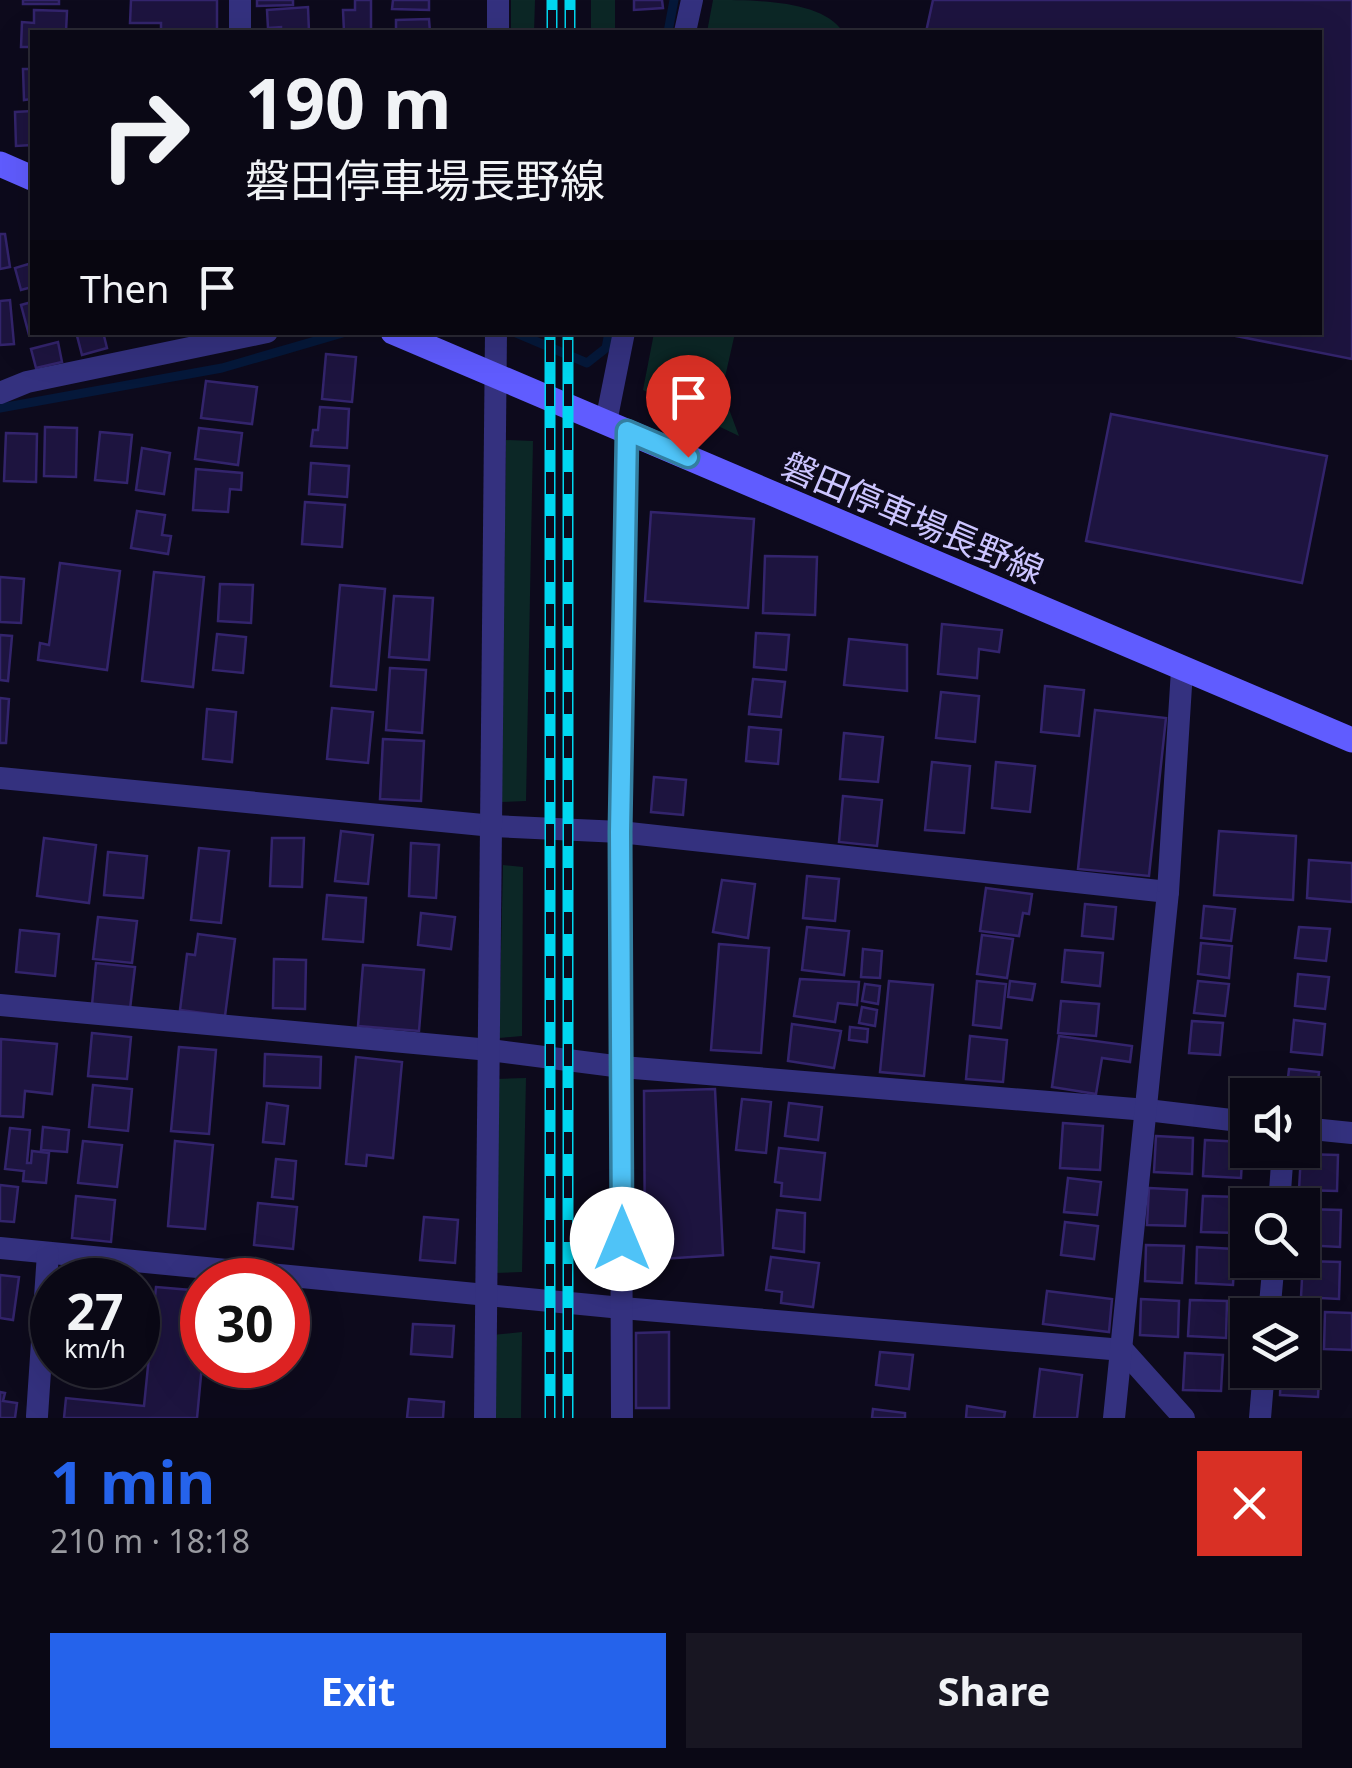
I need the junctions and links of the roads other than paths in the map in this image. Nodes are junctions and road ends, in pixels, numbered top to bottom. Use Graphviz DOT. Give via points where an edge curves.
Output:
graph roads {
  1 [pos="240,0"];
  2 [pos="498,0"];
  3 [pos="692,0"];
  4 [pos="240,30"];
  5 [pos="498,30"];
  6 [pos="685,30"];
  7 [pos="0,164"];
  8 [pos="30,177"];
  9 [pos="253,335"];
  10 [pos="399,335"];
  11 [pos="496,335"];
  12 [pos="624,335"];
  13 [pos="496,378"];
  14 [pos="0,394"];
  15 [pos="616,426"];
  16 [pos="1182,670"];
  17 [pos="1352,740"];
  18 [pos="0,778"];
  19 [pos="493,826"];
  20 [pos="620,832"];
  21 [pos="1168,892"];
  22 [pos="0,1006"];
  23 [pos="490,1050"];
  24 [pos="622,1067"];
  25 [pos="1147,1110"];
  26 [pos="1230,1120"];
  27 [pos="1320,1130"];
  28 [pos="1352,1133"];
  29 [pos="0,1248"];
  30 [pos="48,1253"];
  31 [pos="485,1293"];
  32 [pos="622,1308"];
  33 [pos="1123,1350"];
  34 [pos="1262,1388"];
  35 [pos="37,1416"];
  36 [pos="485,1418"];
  37 [pos="622,1418"];
  38 [pos="1114,1418"];
  39 [pos="1184,1418"];
  40 [pos="1260,1418"];
  1 -- 4 [label="street"];
  2 -- 5 [label="street"];
  3 -- 6 [label="street"];
  7 -- 8 [label="main road"];
  9 -- 14 [label="street" via="26,382"];
  10 -- 13 [label="main road, 磐田停車場長野線"];
  11 -- 13 [label="street"];
  12 -- 15 [label="street"];
  13 -- 15 [label="main road, 磐田停車場長野線"];
  13 -- 19 [label="street"];
  15 -- 16 [label="main road, 磐田停車場長野線"];
  15 -- 20 [label="street"];
  16 -- 17 [label="main road, 磐田停車場長野線"];
  16 -- 21 [label="street"];
  18 -- 19 [label="street"];
  19 -- 20 [label="street"];
  19 -- 23 [label="street"];
  20 -- 21 [label="street"];
  20 -- 24 [label="street"];
  21 -- 25 [label="street"];
  22 -- 23 [label="street"];
  23 -- 24 [label="street"];
  23 -- 31 [label="street"];
  24 -- 25 [label="street"];
  24 -- 32 [label="street"];
  25 -- 26 [label="street"];
  25 -- 33 [label="street"];
  27 -- 28 [label="street"];
  29 -- 30 [label="street"];
  30 -- 31 [label="street"];
  30 -- 35 [label="street"];
  31 -- 32 [label="street"];
  31 -- 36 [label="street"];
  32 -- 33 [label="street"];
  32 -- 37 [label="street"];
  33 -- 38 [label="street"];
  33 -- 39 [label="street"];
  34 -- 40 [label="street"];
}
